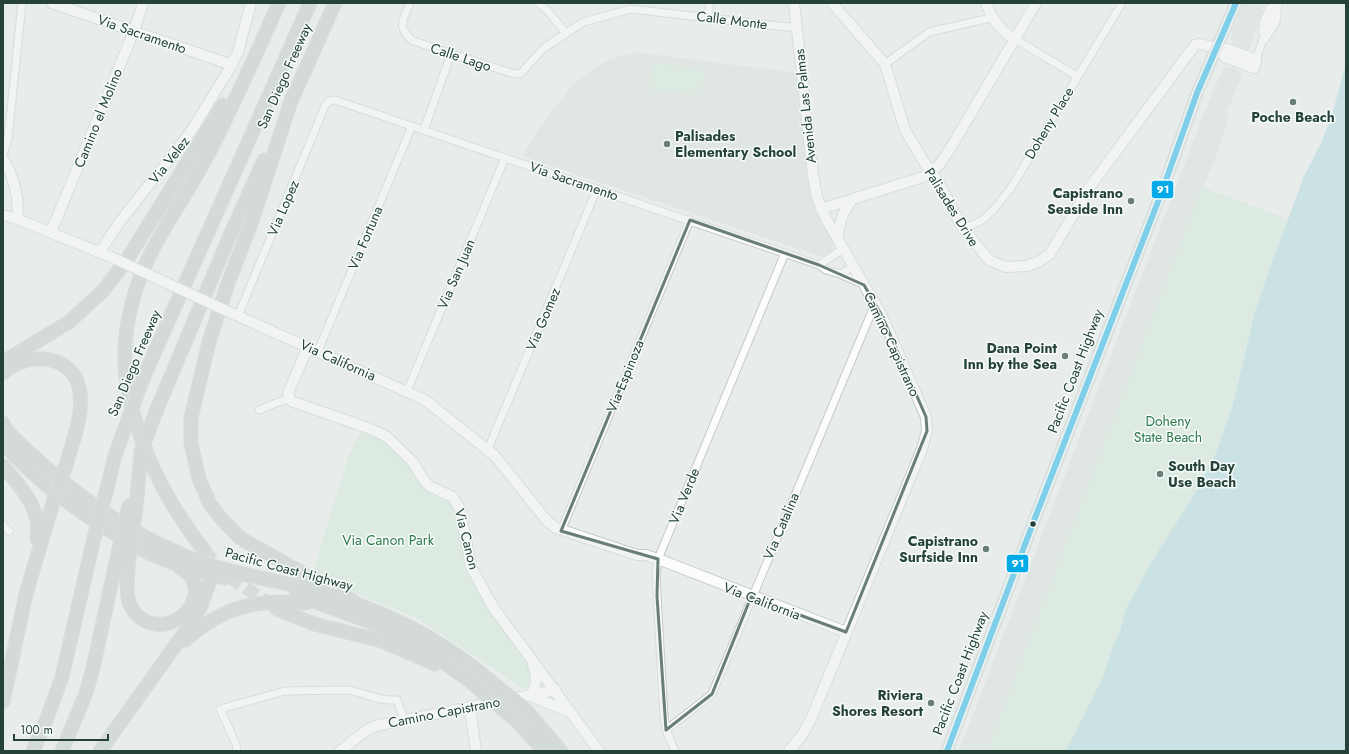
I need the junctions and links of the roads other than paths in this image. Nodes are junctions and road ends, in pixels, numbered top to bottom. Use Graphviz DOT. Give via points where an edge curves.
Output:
graph roads {
  1 [pos="22,3"];
  2 [pos="52,3"];
  3 [pos="143,3"];
  4 [pos="251,3"];
  5 [pos="279,3"];
  6 [pos="310,3"];
  7 [pos="335,3"];
  8 [pos="410,3"];
  9 [pos="538,3"];
  10 [pos="709,3"];
  11 [pos="794,3"];
  12 [pos="834,3"];
  13 [pos="986,3"];
  14 [pos="1036,3"];
  15 [pos="1122,3"];
  16 [pos="1236,3"];
  17 [pos="1276,4"];
  18 [pos="630,6"];
  19 [pos="991,15"];
  20 [pos="709,18"];
  21 [pos="796,26"];
  22 [pos="134,31"];
  23 [pos="565,32"];
  24 [pos="1015,39"];
  25 [pos="1262,44"];
  26 [pos="1216,48"];
  27 [pos="451,54"];
  28 [pos="252,62"];
  29 [pos="884,64"];
  30 [pos="1255,64"];
  31 [pos="232,65"];
  32 [pos="520,74"];
  33 [pos="1077,76"];
  34 [pos="292,98"];
  35 [pos="329,101"];
  36 [pos="412,126"];
  37 [pos="424,130"];
  38 [pos="3,155"];
  39 [pos="505,158"];
  40 [pos="3,159"];
  41 [pos="932,172"];
  42 [pos="597,189"];
  43 [pos="816,190"];
  44 [pos="853,199"];
  45 [pos="838,204"];
  46 [pos="822,209"];
  47 [pos="3,215"];
  48 [pos="17,219"];
  49 [pos="690,220"];
  50 [pos="962,227"];
  51 [pos="51,232"];
  52 [pos="838,240"];
  53 [pos="843,249"];
  54 [pos="785,253"];
  55 [pos="105,254"];
  56 [pos="819,265"];
  57 [pos="853,267"];
  58 [pos="840,274"];
  59 [pos="864,285"];
  60 [pos="876,304"];
  61 [pos="234,314"];
  62 [pos="308,347"];
  63 [pos="318,351"];
  64 [pos="3,362"];
  65 [pos="3,373"];
  66 [pos="407,391"];
  67 [pos="289,398"];
  68 [pos="259,410"];
  69 [pos="4,431"];
  70 [pos="488,449"];
  71 [pos="141,452"];
  72 [pos="3,466"];
  73 [pos="132,507"];
  74 [pos="3,525"];
  75 [pos="9,531"];
  76 [pos="561,531"];
  77 [pos="204,550"];
  78 [pos="150,553"];
  79 [pos="124,556"];
  80 [pos="658,563"];
  81 [pos="32,568"];
  82 [pos="214,571"];
  83 [pos="751,597"];
  84 [pos="354,602"];
  85 [pos="322,604"];
  86 [pos="277,609"];
  87 [pos="846,632"];
  88 [pos="173,650"];
  89 [pos="532,659"];
  90 [pos="471,682"];
  91 [pos="556,690"];
  92 [pos="530,696"];
  93 [pos="3,702"];
  94 [pos="470,708"];
  95 [pos="571,712"];
  96 [pos="404,720"];
  97 [pos="666,730"];
  98 [pos="33,751"];
  99 [pos="62,751"];
  100 [pos="100,751"];
  101 [pos="237,751"];
  102 [pos="340,751"];
  103 [pos="476,751"];
  104 [pos="544,751"];
  105 [pos="561,751"];
  106 [pos="599,751"];
  107 [pos="675,751"];
  108 [pos="789,751"];
  109 [pos="947,751"];
  1 -- 38 [label="street" via="8,138"];
  2 -- 22 [label="main road, Via Sacramento"];
  3 -- 22 [label="main road, Camino el Molino"];
  4 -- 31 [label="main road, Via Velez"];
  5 -- 28 [label="highway"];
  6 -- 98 [label="highway, San Diego Freeway, bridge" via="144,376 114,459 62,677"];
  7 -- 34 [label="highway, San Diego Freeway"];
  8 -- 27 [label="street, Calle Lago" via="402,23 404,34 412,40"];
  9 -- 23 [label="street"];
  10 -- 20 [label="street"];
  11 -- 21 [label="main road, Avenida Las Palmas"];
  12 -- 29 [label="main road, Palisades Drive"];
  13 -- 19 [label="main road"];
  14 -- 24 [label="main road"];
  15 -- 33 [label="street, Doheny Place"];
  16 -- 26 [label="main road, Pacific Coast Highway"];
  17 -- 25 [label="street" via="1276,22"];
  17 -- 25 [label="street" via="1264,20"];
  18 -- 20 [label="street, Calle Monte"];
  18 -- 23 [label="street, Calle Monte" via="583,22"];
  19 -- 24 [label="main road" via="1008,36"];
  19 -- 29 [label="street" via="986,19 929,32"];
  20 -- 21 [label="street, Calle Monte"];
  21 -- 43 [label="main road, Avenida Las Palmas"];
  22 -- 31 [label="main road, Via Sacramento"];
  22 -- 51 [label="main road, Camino el Molino"];
  23 -- 32 [label="street, Calle Monte" via="544,48"];
  24 -- 33 [label="street"];
  24 -- 41 [label="main road" via="950,149"];
  25 -- 30 [label="street"];
  26 -- 30 [label="main road" via="1225,57"];
  26 -- 50 [label="main road, Palisades Drive" via="1200,44 1193,47 1089,188 1050,254 1027,266 1005,267 989,260"];
  26 -- 109 [label="main road, Pacific Coast Highway"];
  27 -- 32 [label="street, Calle Lago"];
  27 -- 37 [label="street"];
  28 -- 64 [label="highway" via="238,80 128,258 103,291 69,322"];
  28 -- 77 [label="highway" via="204,162 145,266 135,294 126,345 126,375 141,440 176,511"];
  29 -- 41 [label="main road, Palisades Drive" via="905,130"];
  31 -- 55 [label="main road, Via Velez" via="190,133 118,224"];
  33 -- 50 [label="street, Doheny Place" via="1011,188 992,212 979,223"];
  34 -- 71 [label="highway, San Diego Freeway, bridge" via="231,233"];
  34 -- 84 [label="highway" via="209,342 190,418 190,443 203,490 220,517 240,538"];
  35 -- 36 [label="street, Via Sacramento" via="335,100"];
  35 -- 61 [label="street, Via Lopez"];
  36 -- 37 [label="street, Via Sacramento"];
  36 -- 63 [label="street, Via Fortuna"];
  37 -- 39 [label="street, Via Sacramento"];
  39 -- 42 [label="street, Via Sacramento"];
  39 -- 66 [label="street, Via San Juan"];
  40 -- 48 [label="main road" via="12,180 19,210"];
  41 -- 44 [label="main road"];
  41 -- 50 [label="main road, Palisades Drive"];
  42 -- 49 [label="street, Via Sacramento"];
  42 -- 70 [label="street, Via Gomez"];
  43 -- 45 [label="main road"];
  43 -- 46 [label="main road, Avenida Las Palmas"];
  44 -- 45 [label="main road"];
  44 -- 52 [label="main road" via="842,214"];
  45 -- 46 [label="main road"];
  46 -- 52 [label="main road, Camino Capistrano"];
  47 -- 48 [label="main road, Via California"];
  48 -- 51 [label="main road, Via California"];
  49 -- 54 [label="street, Via Sacramento"];
  49 -- 76 [label="street, Via Espinoza"];
  51 -- 55 [label="main road, Via California"];
  52 -- 53 [label="main road, Camino Capistrano"];
  53 -- 56 [label="street"];
  53 -- 57 [label="main road, Camino Capistrano"];
  54 -- 56 [label="street, Via Sacramento"];
  54 -- 80 [label="street, Via Verde"];
  55 -- 61 [label="main road, Via California, bridge"];
  56 -- 58 [label="street, Via Sacramento"];
  57 -- 58 [label="street"];
  57 -- 59 [label="main road, Camino Capistrano"];
  58 -- 59 [label="street, Via Sacramento"];
  59 -- 60 [label="main road, Camino Capistrano"];
  60 -- 83 [label="street, Via Catalina"];
  60 -- 87 [label="main road, Camino Capistrano" via="926,417 927,431 922,449"];
  61 -- 62 [label="main road, Via California"];
  62 -- 63 [label="main road, Via California"];
  62 -- 67 [label="main road" via="288,393"];
  63 -- 66 [label="main road, Via California"];
  65 -- 81 [label="highway, bridge" via="18,363 48,359 63,366 75,378 80,391 81,408 67,462"];
  66 -- 70 [label="main road, Via California" via="425,400"];
  67 -- 68 [label="street"];
  67 -- 89 [label="main road, Via Canon" via="297,404 386,436 414,462 429,486 453,497 460,509 472,567 477,578 493,607"];
  69 -- 78 [label="highway, Pacific Coast Highway" via="38,477 111,530"];
  69 -- 82 [label="highway, Pacific Coast Highway" via="50,472 111,516"];
  70 -- 76 [label="main road, Via California" via="503,463 547,521"];
  71 -- 73 [label="highway, San Diego Freeway" via="136,470"];
  71 -- 73 [label="highway" via="138,485"];
  72 -- 81 [label="highway" via="30,500 35,512 39,528"];
  73 -- 79 [label="highway, San Diego Freeway, bridge"];
  74 -- 75 [label="street"];
  76 -- 80 [label="main road, Via California" via="637,555 644,561"];
  78 -- 79 [label="highway" via="188,572 194,581 195,592 187,612 169,624 146,621 133,610 128,596"];
  78 -- 82 [label="highway, Pacific Coast Highway"];
  79 -- 99 [label="highway, San Diego Freeway" via="86,693"];
  80 -- 83 [label="main road, Via California" via="669,571 679,568"];
  80 -- 97 [label="street, Via Verde" via="657,596"];
  81 -- 93 [label="highway"];
  82 -- 84 [label="highway, Pacific Coast Highway"];
  82 -- 85 [label="highway, Pacific Coast Highway"];
  82 -- 88 [label="highway" via="201,606"];
  83 -- 87 [label="main road, Via California"];
  83 -- 97 [label="street, Via Catalina" via="712,694"];
  84 -- 105 [label="highway, Pacific Coast Highway, bridge" via="425,636 470,664 527,711"];
  85 -- 88 [label="highway" via="268,601 242,606 206,623"];
  85 -- 90 [label="highway, Pacific Coast Highway" via="384,627 448,664"];
  86 -- 90 [label="highway" via="314,624 382,641"];
  87 -- 108 [label="main road, Camino Capistrano" via="811,719"];
  88 -- 100 [label="highway"];
  89 -- 91 [label="main road, Via Canon"];
  89 -- 92 [label="main road" via="537,677"];
  90 -- 104 [label="highway, Pacific Coast Highway, bridge" via="519,723"];
  91 -- 92 [label="main road, Camino Capistrano"];
  91 -- 95 [label="main road, Via Canon"];
  92 -- 94 [label="main road, Camino Capistrano"];
  92 -- 95 [label="main road"];
  94 -- 96 [label="main road, Camino Capistrano"];
  94 -- 103 [label="main road"];
  95 -- 106 [label="main road, Via Canon"];
  96 -- 101 [label="street" via="399,701 382,701 357,692 338,690 285,691 222,708 220,711"];
  96 -- 102 [label="main road, Camino Capistrano" via="375,726"];
  97 -- 107 [label="street, Via Verde"];
}
